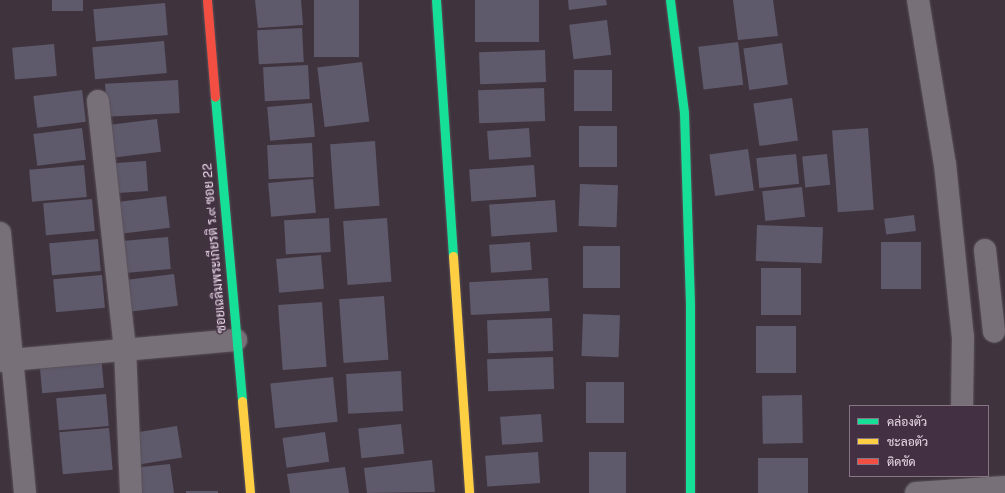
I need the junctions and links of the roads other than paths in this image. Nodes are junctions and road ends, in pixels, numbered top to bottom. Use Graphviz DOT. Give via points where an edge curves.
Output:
graph roads {
  1 [pos="207,0"];
  2 [pos="436,0"];
  3 [pos="670,0"];
  4 [pos="918,0"];
  5 [pos="98,101"];
  6 [pos="0,233"];
  7 [pos="985,250"];
  8 [pos="1000,331"];
  9 [pos="962,337"];
  10 [pos="236,340"];
  11 [pos="125,349"];
  12 [pos="6,360"];
  13 [pos="962,405"];
  14 [pos="962,482"];
  15 [pos="1005,487"];
  16 [pos="25,493"];
  17 [pos="131,493"];
  18 [pos="250,493"];
  19 [pos="469,493"];
  20 [pos="690,493"];
  21 [pos="916,493"];
  1 -- 10 [label="street, ซอยเฉลิมพระเกียรติ ร.๙ ซอย 22"];
  2 -- 19 [label="street"];
  3 -- 20 [label="street" via="684,113 690,306"];
  4 -- 9 [label="street" via="945,164"];
  5 -- 11 [label="street"];
  6 -- 12 [label="street"];
  7 -- 8 [label="street"];
  8 -- 9 [label="street"];
  9 -- 13 [label="street"];
  10 -- 11 [label="street"];
  10 -- 18 [label="street, ซอยเฉลิมพระเกียรติ ร.๙ ซอย 22"];
  11 -- 12 [label="street"];
  11 -- 17 [label="street"];
  12 -- 16 [label="street"];
  14 -- 15 [label="street"];
  14 -- 21 [label="street"];
}
